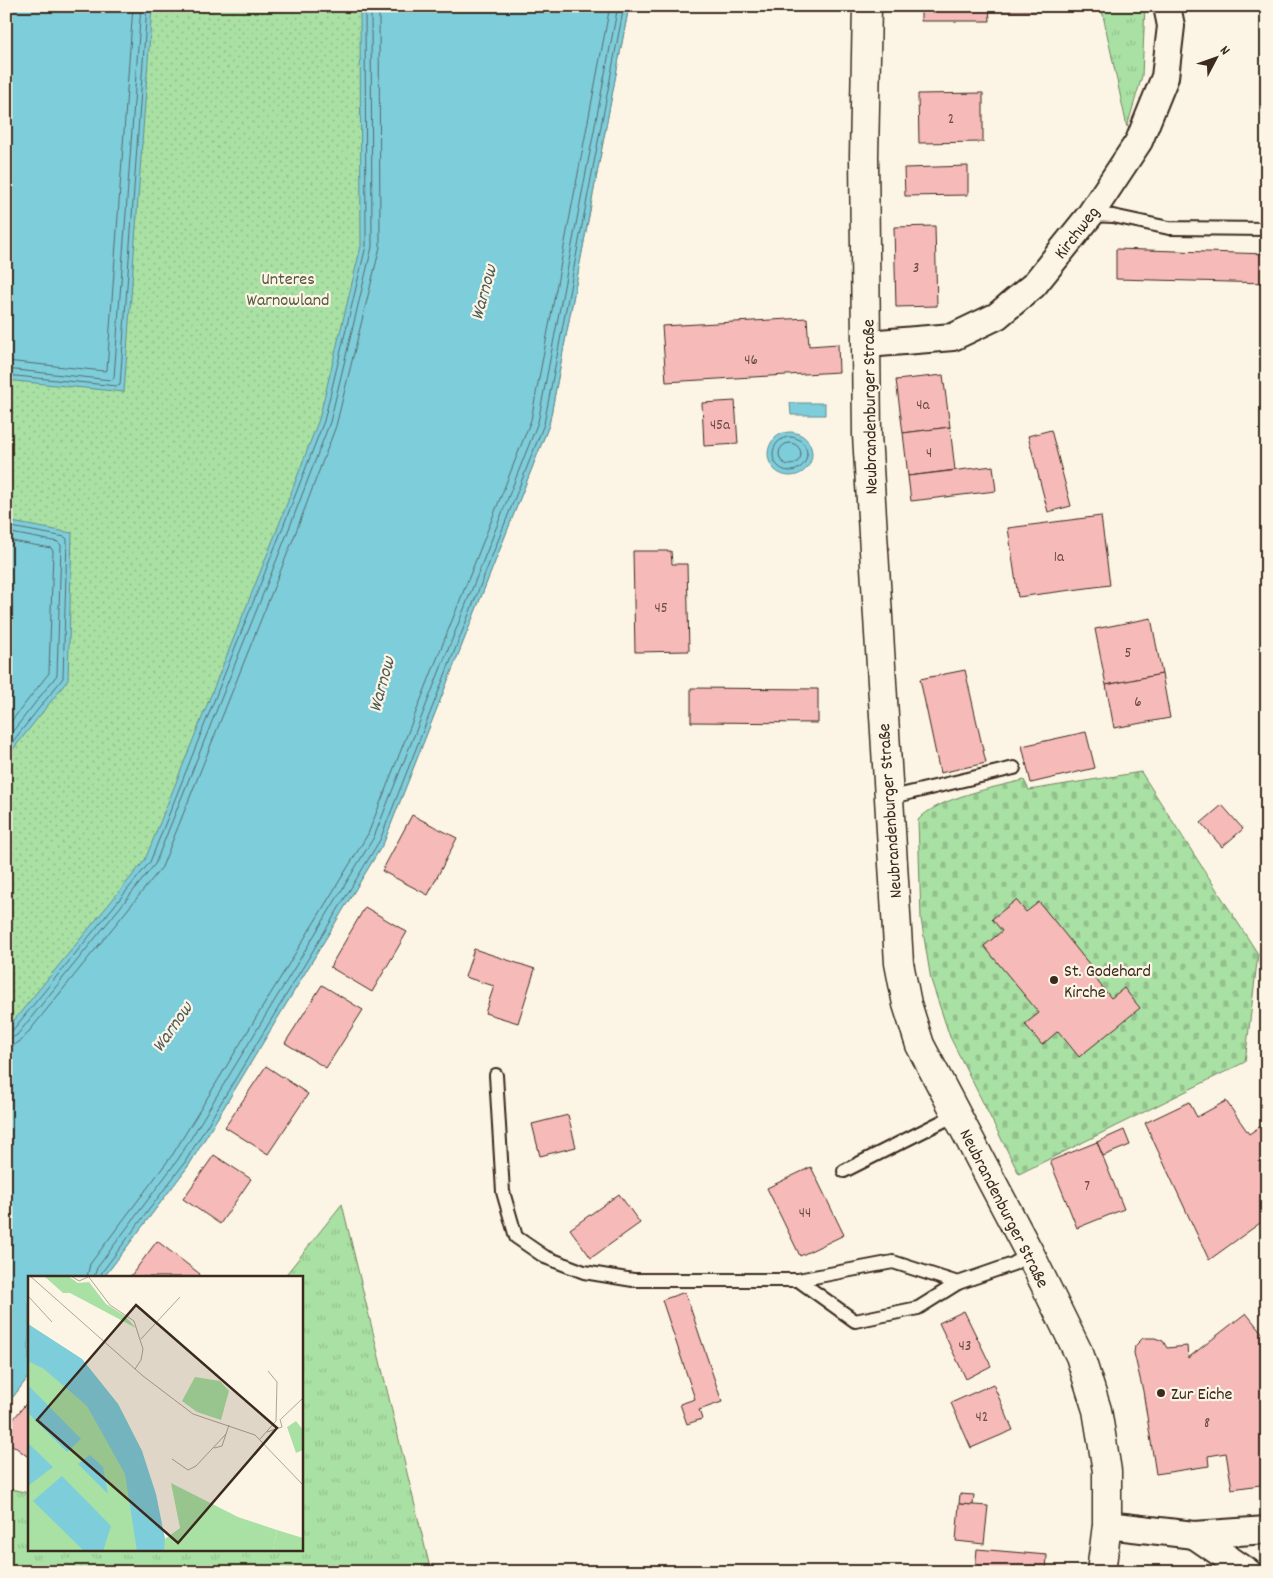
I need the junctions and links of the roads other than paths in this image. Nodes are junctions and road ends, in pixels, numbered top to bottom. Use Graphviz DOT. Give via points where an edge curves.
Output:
graph roads {
  1 [pos="867,6"];
  2 [pos="1167,6"];
  3 [pos="1090,215"];
  4 [pos="1267,229"];
  5 [pos="867,344"];
  6 [pos="1014,768"];
  7 [pos="888,798"];
  8 [pos="496,1075"];
  9 [pos="957,1114"];
  10 [pos="844,1171"];
  11 [pos="1030,1254"];
  12 [pos="798,1280"];
  13 [pos="958,1283"];
  14 [pos="1106,1525"];
  15 [pos="1267,1530"];
  16 [pos="1194,1535"];
  17 [pos="1101,1572"];
  18 [pos="1248,1572"];
  1 -- 5 [label="main road, Neubrandenburger Straße" via="864,156"];
  2 -- 3 [label="street, Kirchweg" via="1171,26 1165,77 1139,141"];
  3 -- 4 [label="lane" via="1113,216 1169,228"];
  3 -- 5 [label="street, Kirchweg" via="1034,285 997,316 953,337"];
  5 -- 7 [label="main road, Neubrandenburger Straße" via="867,436"];
  6 -- 7 [label="lane"];
  7 -- 9 [label="main road, Neubrandenburger Straße" via="899,963 907,1004 920,1045"];
  8 -- 12 [label="lane" via="503,1192 516,1237 545,1257 584,1272 633,1280"];
  9 -- 10 [label="lane"];
  9 -- 11 [label="main road, Neubrandenburger Straße"];
  11 -- 13 [label="lane" via="1013,1264"];
  11 -- 14 [label="main road, Neubrandenburger Straße" via="1080,1356 1097,1410 1107,1471"];
  12 -- 13 [label="lane" via="893,1262"];
  12 -- 13 [label="lane" via="855,1321 918,1308"];
  14 -- 16 [label="street"];
  14 -- 17 [label="main road, Neubrandenburger Straße"];
  15 -- 16 [label="street"];
  16 -- 18 [label="street"];
}
